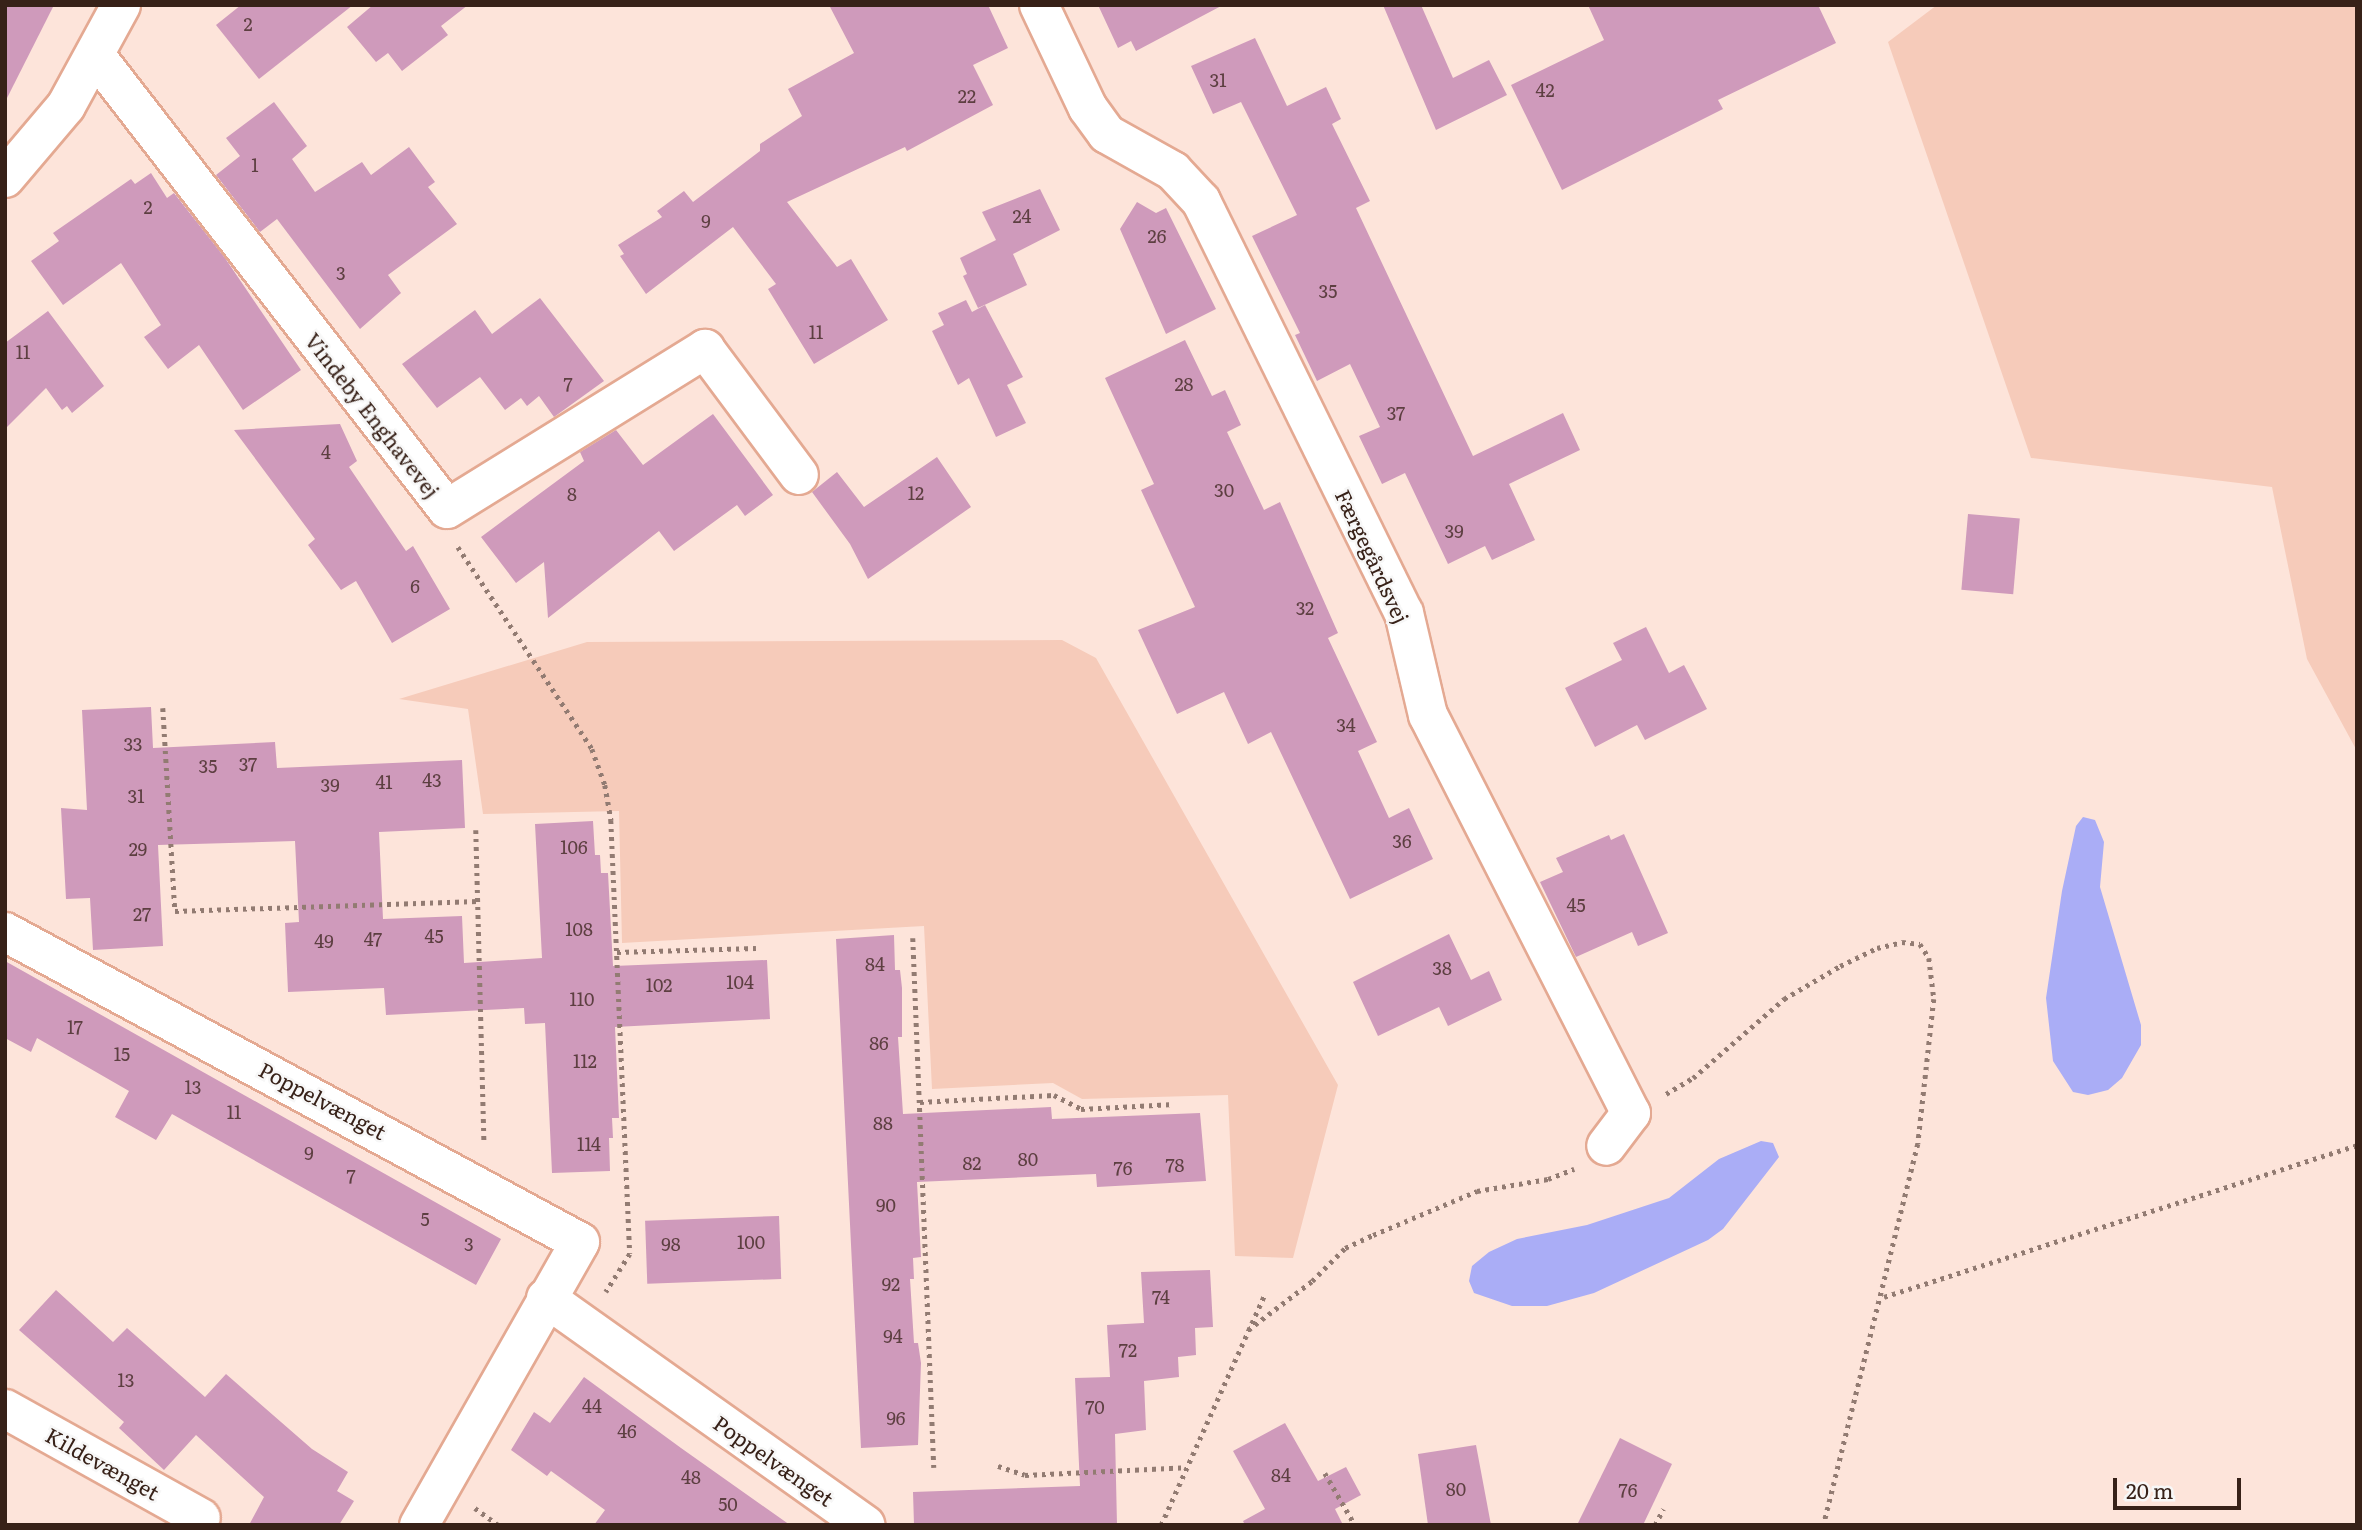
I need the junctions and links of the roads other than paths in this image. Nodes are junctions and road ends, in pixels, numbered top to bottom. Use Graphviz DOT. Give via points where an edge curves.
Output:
graph roads {
  1 [pos="121,5"];
  2 [pos="1039,5"];
  3 [pos="96,55"];
  4 [pos="5,178"];
  5 [pos="799,475"];
  6 [pos="5,932"];
  7 [pos="1606,1146"];
  8 [pos="546,1298"];
  9 [pos="5,1409"];
  10 [pos="201,1518"];
  11 [pos="419,1525"];
  12 [pos="866,1525"];
  1 -- 3 [label="street"];
  2 -- 7 [label="street, Færgegårdsvej" via="1088,108 1107,134 1172,171 1201,201 1404,613 1428,715 1631,1113"];
  3 -- 4 [label="street" via="66,106"];
  3 -- 5 [label="street, Vindeby Enghavevej" via="447,509 705,349"];
  6 -- 8 [label="street, Poppelvænget" via="580,1242"];
  8 -- 11 [label="street, Poppelvænget"];
  8 -- 12 [label="street, Poppelvænget"];
  9 -- 10 [label="street, Kildevænget"];
}
